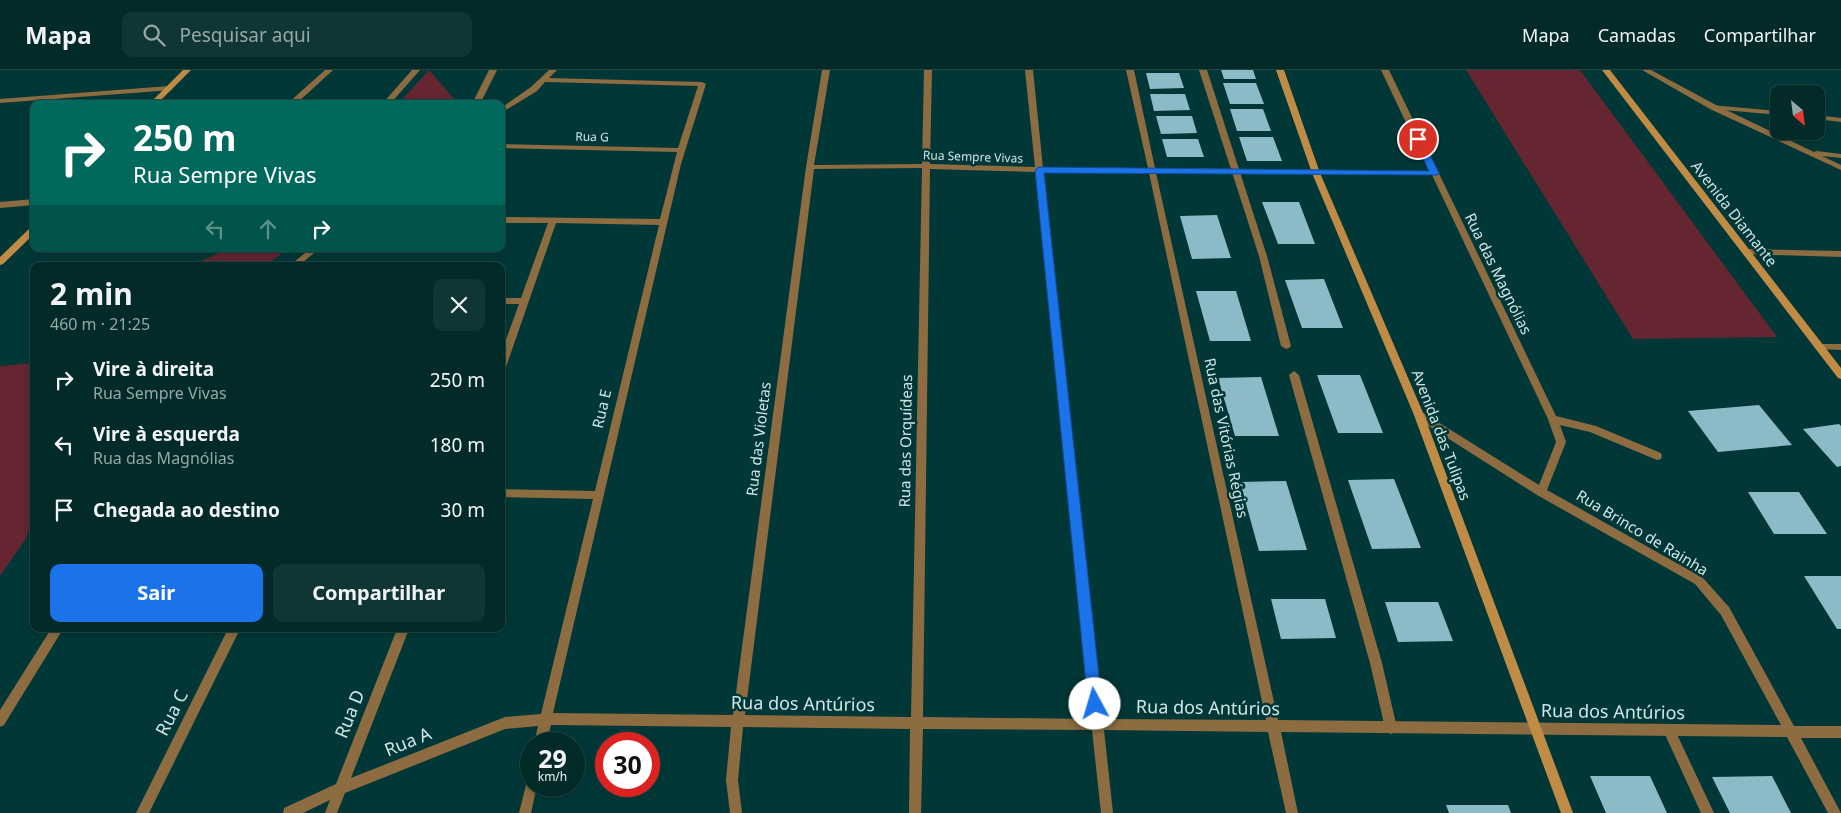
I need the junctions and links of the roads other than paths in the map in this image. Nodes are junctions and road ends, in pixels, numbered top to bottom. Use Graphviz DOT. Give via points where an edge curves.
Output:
graph roads {
  1 [pos="186,70"];
  2 [pos="329,70"];
  3 [pos="416,70"];
  4 [pos="493,70"];
  5 [pos="553,70"];
  6 [pos="826,70"];
  7 [pos="928,70"];
  8 [pos="1029,70"];
  9 [pos="1130,70"];
  10 [pos="1203,70"];
  11 [pos="1280,70"];
  12 [pos="1385,70"];
  13 [pos="1606,70"];
  14 [pos="1646,70"];
  15 [pos="543,80"];
  16 [pos="169,88"];
  17 [pos="157,100"];
  18 [pos="295,100"];
  19 [pos="390,100"];
  20 [pos="478,100"];
  21 [pos="0,101"];
  22 [pos="1713,107"];
  23 [pos="505,108"];
  24 [pos="1770,113"];
  25 [pos="1825,118"];
  26 [pos="1841,120"];
  27 [pos="505,146"];
  28 [pos="682,150"];
  29 [pos="1811,153"];
  30 [pos="1841,156"];
  31 [pos="926,166"];
  32 [pos="810,167"];
  33 [pos="1841,168"];
  34 [pos="1039,170"];
  35 [pos="1151,171"];
  36 [pos="1235,172"];
  37 [pos="1316,173"];
  38 [pos="1435,173"];
  39 [pos="30,202"];
  40 [pos="0,205"];
  41 [pos="505,220"];
  42 [pos="553,221"];
  43 [pos="663,222"];
  44 [pos="30,232"];
  45 [pos="311,252"];
  46 [pos="1746,252"];
  47 [pos="1841,254"];
  48 [pos="0,262"];
  49 [pos="298,262"];
  50 [pos="505,301"];
  51 [pos="524,301"];
  52 [pos="1286,346"];
  53 [pos="1819,347"];
  54 [pos="1841,347"];
  55 [pos="505,356"];
  56 [pos="1294,375"];
  57 [pos="1841,375"];
  58 [pos="1419,415"];
  59 [pos="1553,419"];
  60 [pos="1657,456"];
  61 [pos="1541,492"];
  62 [pos="505,493"];
  63 [pos="598,495"];
  64 [pos="55,632"];
  65 [pos="232,632"];
  66 [pos="402,632"];
  67 [pos="545,719"];
  68 [pos="738,720"];
  69 [pos="0,722"];
  70 [pos="917,723"];
  71 [pos="1097,723"];
  72 [pos="1274,726"];
  73 [pos="1391,728"];
  74 [pos="1534,728"];
  75 [pos="1669,730"];
  76 [pos="542,732"];
  77 [pos="1791,732"];
  78 [pos="1841,732"];
  79 [pos="339,789"];
  80 [pos="529,797"];
  81 [pos="142,813"];
  82 [pos="289,813"];
  83 [pos="331,813"];
  84 [pos="526,813"];
  85 [pos="736,813"];
  86 [pos="915,813"];
  87 [pos="1107,813"];
  88 [pos="1292,813"];
  89 [pos="1567,813"];
  90 [pos="1708,813"];
  91 [pos="1835,813"];
  1 -- 16 [label="street"];
  2 -- 18 [label="street"];
  3 -- 19 [label="street"];
  4 -- 20 [label="street"];
  5 -- 15 [label="street"];
  6 -- 32 [label="street, Rua das Violetas"];
  7 -- 31 [label="street, Rua das Orquídeas"];
  8 -- 34 [label="street"];
  9 -- 35 [label="street, Rua das Vitórias Régias"];
  10 -- 36 [label="street"];
  11 -- 37 [label="street, Avenida das Tulipas"];
  12 -- 38 [label="street, Rua das Magnólias"];
  13 -- 46 [label="street, Avenida Diamante"];
  14 -- 22 [label="street"];
  15 -- 23 [label="street"];
  15 -- 28 [label="street, Rua E" via="702,84"];
  16 -- 17 [label="street"];
  16 -- 21 [label="street"];
  22 -- 24 [label="street"];
  22 -- 29 [label="street"];
  25 -- 26 [label="street"];
  27 -- 28 [label="street, Rua G"];
  28 -- 43 [label="street, Rua E"];
  29 -- 30 [label="street"];
  29 -- 33 [label="street"];
  31 -- 32 [label="street, Rua Sempre Vivas"];
  31 -- 34 [label="street, Rua Sempre Vivas"];
  31 -- 70 [label="street, Rua das Orquídeas"];
  32 -- 68 [label="street, Rua das Violetas"];
  34 -- 35 [label="street, Rua Sempre Vivas"];
  34 -- 71 [label="street"];
  35 -- 36 [label="street, Rua Sempre Vivas"];
  35 -- 72 [label="street, Rua das Vitórias Régias"];
  36 -- 37 [label="street, Rua Sempre Vivas"];
  36 -- 52 [label="street" via="1263,256"];
  37 -- 38 [label="street, Rua Sempre Vivas"];
  37 -- 58 [label="street, Avenida das Tulipas"];
  38 -- 59 [label="street, Rua das Magnólias"];
  39 -- 40 [label="street"];
  41 -- 42 [label="street"];
  42 -- 43 [label="street"];
  42 -- 51 [label="street"];
  43 -- 63 [label="street, Rua E"];
  44 -- 48 [label="street"];
  45 -- 49 [label="street"];
  46 -- 47 [label="street"];
  46 -- 53 [label="street, Avenida Diamante"];
  50 -- 51 [label="street"];
  51 -- 55 [label="street"];
  53 -- 54 [label="street"];
  53 -- 57 [label="street, Avenida Diamante"];
  56 -- 73 [label="street" via="1376,663"];
  58 -- 61 [label="street, Rua Brinco de Rainha"];
  58 -- 74 [label="street, Avenida das Tulipas"];
  59 -- 60 [label="street" via="1592,429"];
  59 -- 61 [label="street, Rua das Magnólias" via="1561,442"];
  61 -- 77 [label="street, Rua Brinco de Rainha" via="1699,581 1725,611"];
  62 -- 63 [label="street"];
  63 -- 67 [label="street, Rua E"];
  64 -- 69 [label="street"];
  65 -- 81 [label="street, Rua C"];
  66 -- 79 [label="street, Rua D"];
  67 -- 68 [label="street, Rua dos Antúrios"];
  67 -- 76 [label="street, Rua E"];
  67 -- 79 [label="street, Rua A" via="505,723"];
  68 -- 70 [label="street, Rua dos Antúrios"];
  68 -- 85 [label="street, Rua das Violetas" via="732,780"];
  70 -- 71 [label="street, Rua dos Antúrios"];
  70 -- 86 [label="street, Rua das Orquídeas"];
  71 -- 72 [label="street, Rua dos Antúrios"];
  71 -- 87 [label="street"];
  72 -- 73 [label="street, Rua dos Antúrios"];
  72 -- 88 [label="street, Rua das Vitórias Régias"];
  73 -- 74 [label="street, Rua dos Antúrios"];
  74 -- 75 [label="street, Rua dos Antúrios"];
  74 -- 89 [label="street, Avenida das Tulipas"];
  75 -- 77 [label="street, Rua dos Antúrios"];
  75 -- 90 [label="street"];
  77 -- 78 [label="street, Rua dos Antúrios"];
  77 -- 91 [label="street, Rua Brinco de Rainha"];
  79 -- 82 [label="street, Rua A"];
  79 -- 83 [label="street, Rua D"];
  80 -- 84 [label="street"];
}
